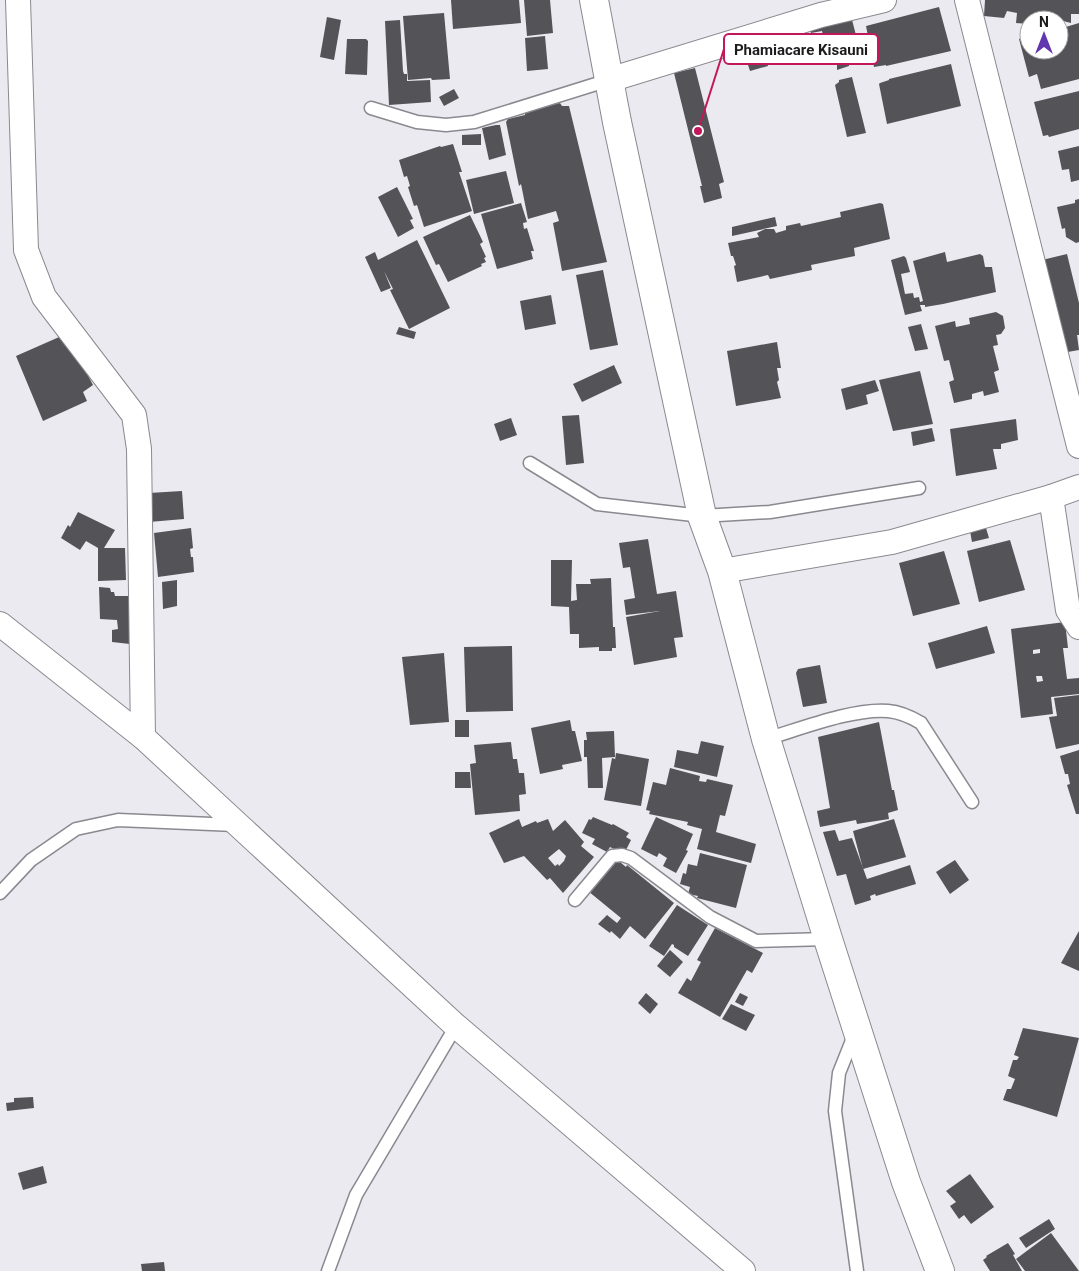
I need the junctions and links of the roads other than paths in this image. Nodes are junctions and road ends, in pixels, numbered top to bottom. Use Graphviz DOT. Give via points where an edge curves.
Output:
graph roads {
  1 [pos="18,0"];
  2 [pos="594,0"];
  3 [pos="884,0"];
  4 [pos="967,0"];
  5 [pos="609,80"];
  6 [pos="371,108"];
  7 [pos="1079,446"];
  8 [pos="530,464"];
  9 [pos="1079,487"];
  10 [pos="919,488"];
  11 [pos="1051,497"];
  12 [pos="702,516"];
  13 [pos="722,571"];
  14 [pos="0,624"];
  15 [pos="1079,627"];
  16 [pos="143,737"];
  17 [pos="766,739"];
  18 [pos="972,802"];
  19 [pos="238,825"];
  20 [pos="0,893"];
  21 [pos="575,900"];
  22 [pos="828,939"];
  23 [pos="456,1026"];
  24 [pos="856,1029"];
  25 [pos="328,1271"];
  26 [pos="743,1271"];
  27 [pos="857,1271"];
  28 [pos="940,1271"];
  1 -- 16 [label="street" via="26,250 44,297 134,415 139,450"];
  2 -- 5 [label="main road"];
  3 -- 5 [label="street"];
  4 -- 7 [label="street"];
  5 -- 6 [label="lane" via="474,122 446,125 417,122"];
  5 -- 12 [label="main road"];
  8 -- 12 [label="lane" via="597,504"];
  9 -- 11 [label="street"];
  10 -- 12 [label="lane" via="770,512"];
  11 -- 13 [label="street" via="892,542"];
  11 -- 15 [label="street" via="1068,610"];
  12 -- 13 [label="main road"];
  13 -- 17 [label="main road"];
  14 -- 16 [label="street"];
  16 -- 19 [label="street"];
  17 -- 18 [label="lane" via="850,715 888,711 909,716 921,724"];
  17 -- 22 [label="main road"];
  19 -- 20 [label="lane" via="118,820 76,829 31,860"];
  19 -- 23 [label="street"];
  21 -- 22 [label="lane" via="612,856 622,855 631,858 710,916 756,941"];
  22 -- 24 [label="main road"];
  23 -- 25 [label="lane" via="356,1195"];
  23 -- 26 [label="street"];
  24 -- 27 [label="lane" via="839,1074 835,1111"];
  24 -- 28 [label="main road" via="906,1182"];
}
